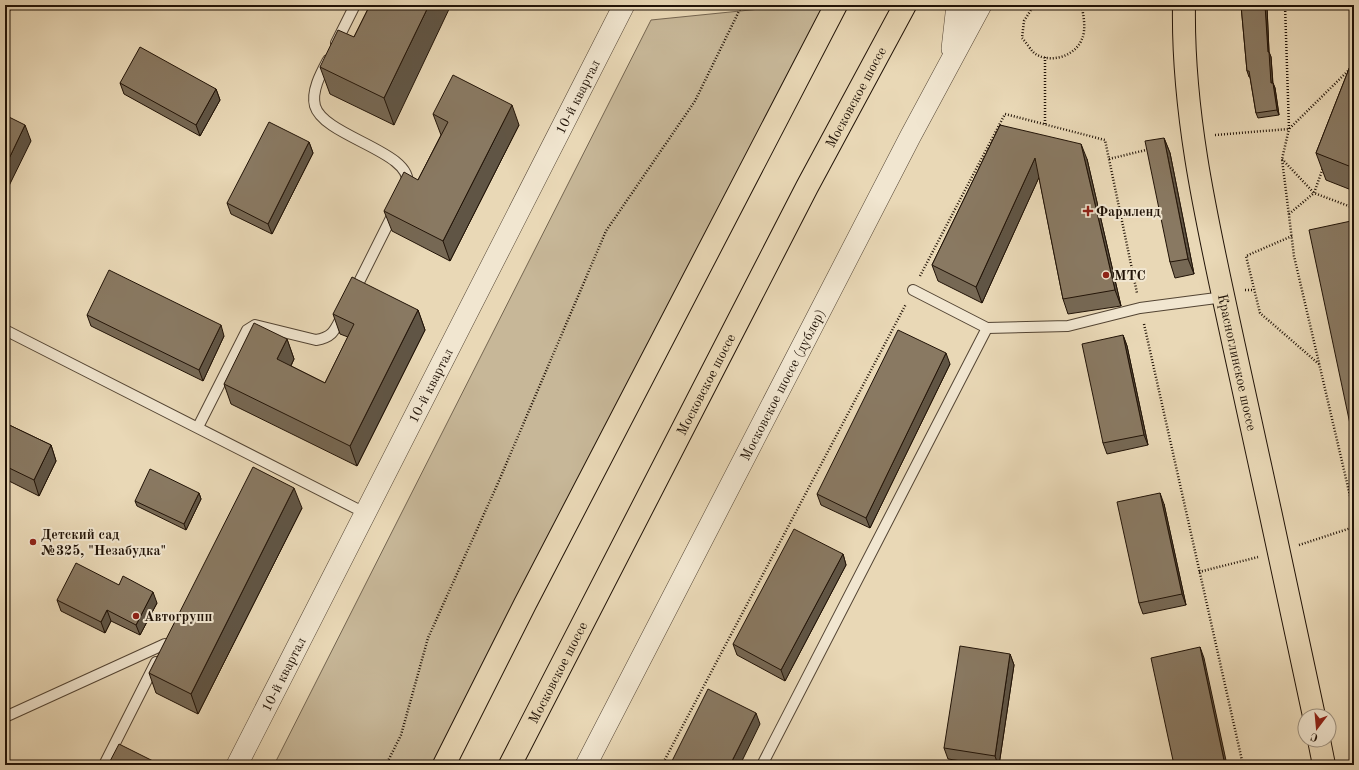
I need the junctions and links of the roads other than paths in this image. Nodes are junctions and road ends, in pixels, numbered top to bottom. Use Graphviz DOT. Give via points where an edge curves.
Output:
graph roads {
  1 [pos="7,5"];
  2 [pos="355,5"];
  3 [pos="641,5"];
  4 [pos="836,5"];
  5 [pos="905,5"];
  6 [pos="957,5"];
  7 [pos="981,5"];
  8 [pos="1184,5"];
  9 [pos="5,8"];
  10 [pos="622,9"];
  11 [pos="951,59"];
  12 [pos="913,290"];
  13 [pos="1223,294"];
  14 [pos="987,328"];
  15 [pos="5,330"];
  16 [pos="198,427"];
  17 [pos="365,513"];
  18 [pos="1312,708"];
  19 [pos="5,717"];
  20 [pos="1321,748"];
  21 [pos="104,765"];
  22 [pos="237,765"];
  23 [pos="444,765"];
  24 [pos="510,765"];
  25 [pos="586,765"];
  26 [pos="762,765"];
  27 [pos="1324,765"];
  1 -- 9 [label="lane"];
  2 -- 16 [label="lane" via="320,76 314,94 315,107 328,124 388,156 404,169 408,181 333,334 316,340 255,325 246,330"];
  3 -- 10 [label="street"];
  4 -- 23 [label="main road"];
  5 -- 24 [label="main road, Московское шоссе" via="807,187"];
  6 -- 11 [label="street"];
  7 -- 11 [label="street, Московское шоссе (дублер)"];
  8 -- 13 [label="main road, Красноглинское шоссе" via="1183,39 1192,136"];
  10 -- 17 [label="street, 10-й квартал"];
  11 -- 25 [label="street, Московское шоссе (дублер)"];
  12 -- 14 [label="lane"];
  13 -- 14 [label="lane" via="1140,308 1068,326"];
  13 -- 18 [label="main road, Красноглинское шоссе"];
  14 -- 26 [label="lane"];
  15 -- 16 [label="lane"];
  16 -- 17 [label="lane" via="255,462"];
  17 -- 22 [label="street, 10-й квартал"];
  19 -- 21 [label="lane" via="166,640"];
  20 -- 27 [label="main road"];
}
